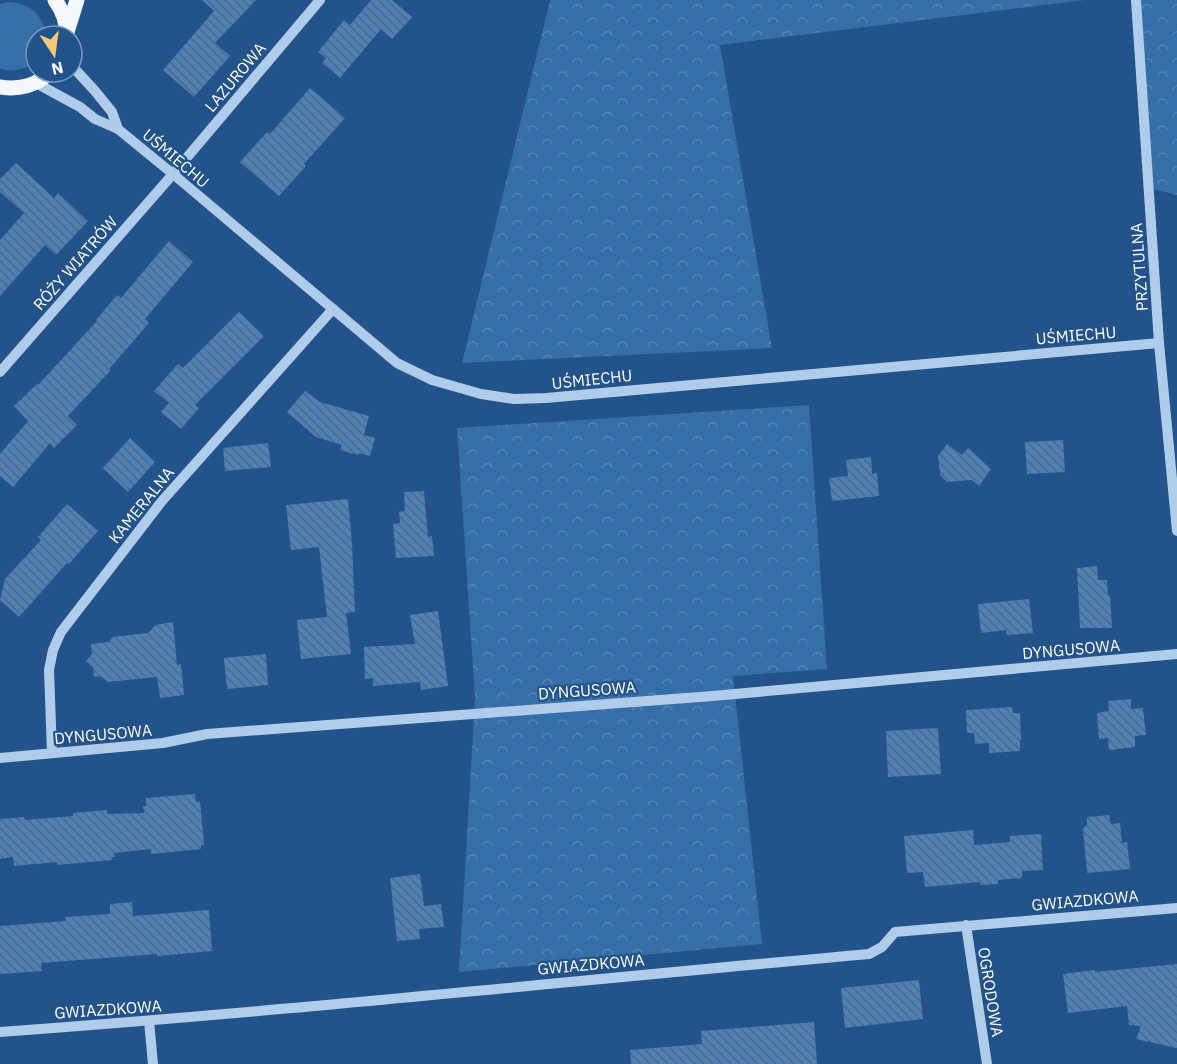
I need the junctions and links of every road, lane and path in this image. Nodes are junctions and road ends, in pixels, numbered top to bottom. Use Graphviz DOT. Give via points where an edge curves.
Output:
graph roads {
  1 [pos="55,0"];
  2 [pos="77,0"];
  3 [pos="320,0"];
  4 [pos="1136,0"];
  5 [pos="66,24"];
  6 [pos="70,24"];
  7 [pos="84,79"];
  8 [pos="29,85"];
  9 [pos="0,87"];
  10 [pos="0,100"];
  11 [pos="118,129"];
  12 [pos="173,174"];
  13 [pos="333,309"];
  14 [pos="1159,343"];
  15 [pos="0,372"];
  16 [pos="1177,531"];
  17 [pos="1177,654"];
  18 [pos="51,753"];
  19 [pos="0,758"];
  20 [pos="1177,908"];
  21 [pos="966,926"];
  22 [pos="149,1021"];
  23 [pos="0,1032"];
  24 [pos="153,1064"];
  25 [pos="987,1064"];
  1 -- 5 [label="main road"];
  2 -- 6 [label="main road"];
  3 -- 12 [label="street, LAZUROWA"];
  4 -- 14 [label="street, PRZYTULNA"];
  7 -- 11 [label="street, UŚMIECHU" via="112,112"];
  8 -- 9 [label="main road"];
  8 -- 10 [label="main road"];
  8 -- 11 [label="street, UŚMIECHU" via="80,106 95,119"];
  11 -- 12 [label="street, UŚMIECHU"];
  12 -- 13 [label="street, UŚMIECHU"];
  12 -- 15 [label="street, RÓŻY WIATRÓW"];
  13 -- 14 [label="street, UŚMIECHU" via="397,363 415,372 481,394 514,399"];
  13 -- 18 [label="street, KAMERALNA" via="162,501 61,632 49,670"];
  14 -- 16 [label="street, PRZYTULNA"];
  17 -- 18 [label="street, DYNGUSOWA" via="713,696 207,734 163,743"];
  18 -- 19 [label="street, DYNGUSOWA"];
  20 -- 21 [label="street, GWIAZDKOWA"];
  21 -- 22 [label="street, GWIAZDKOWA" via="895,932 882,947 869,954"];
  21 -- 25 [label="street, OGRODOWA"];
  22 -- 23 [label="street, GWIAZDKOWA"];
  22 -- 24 [label="street"];
}
